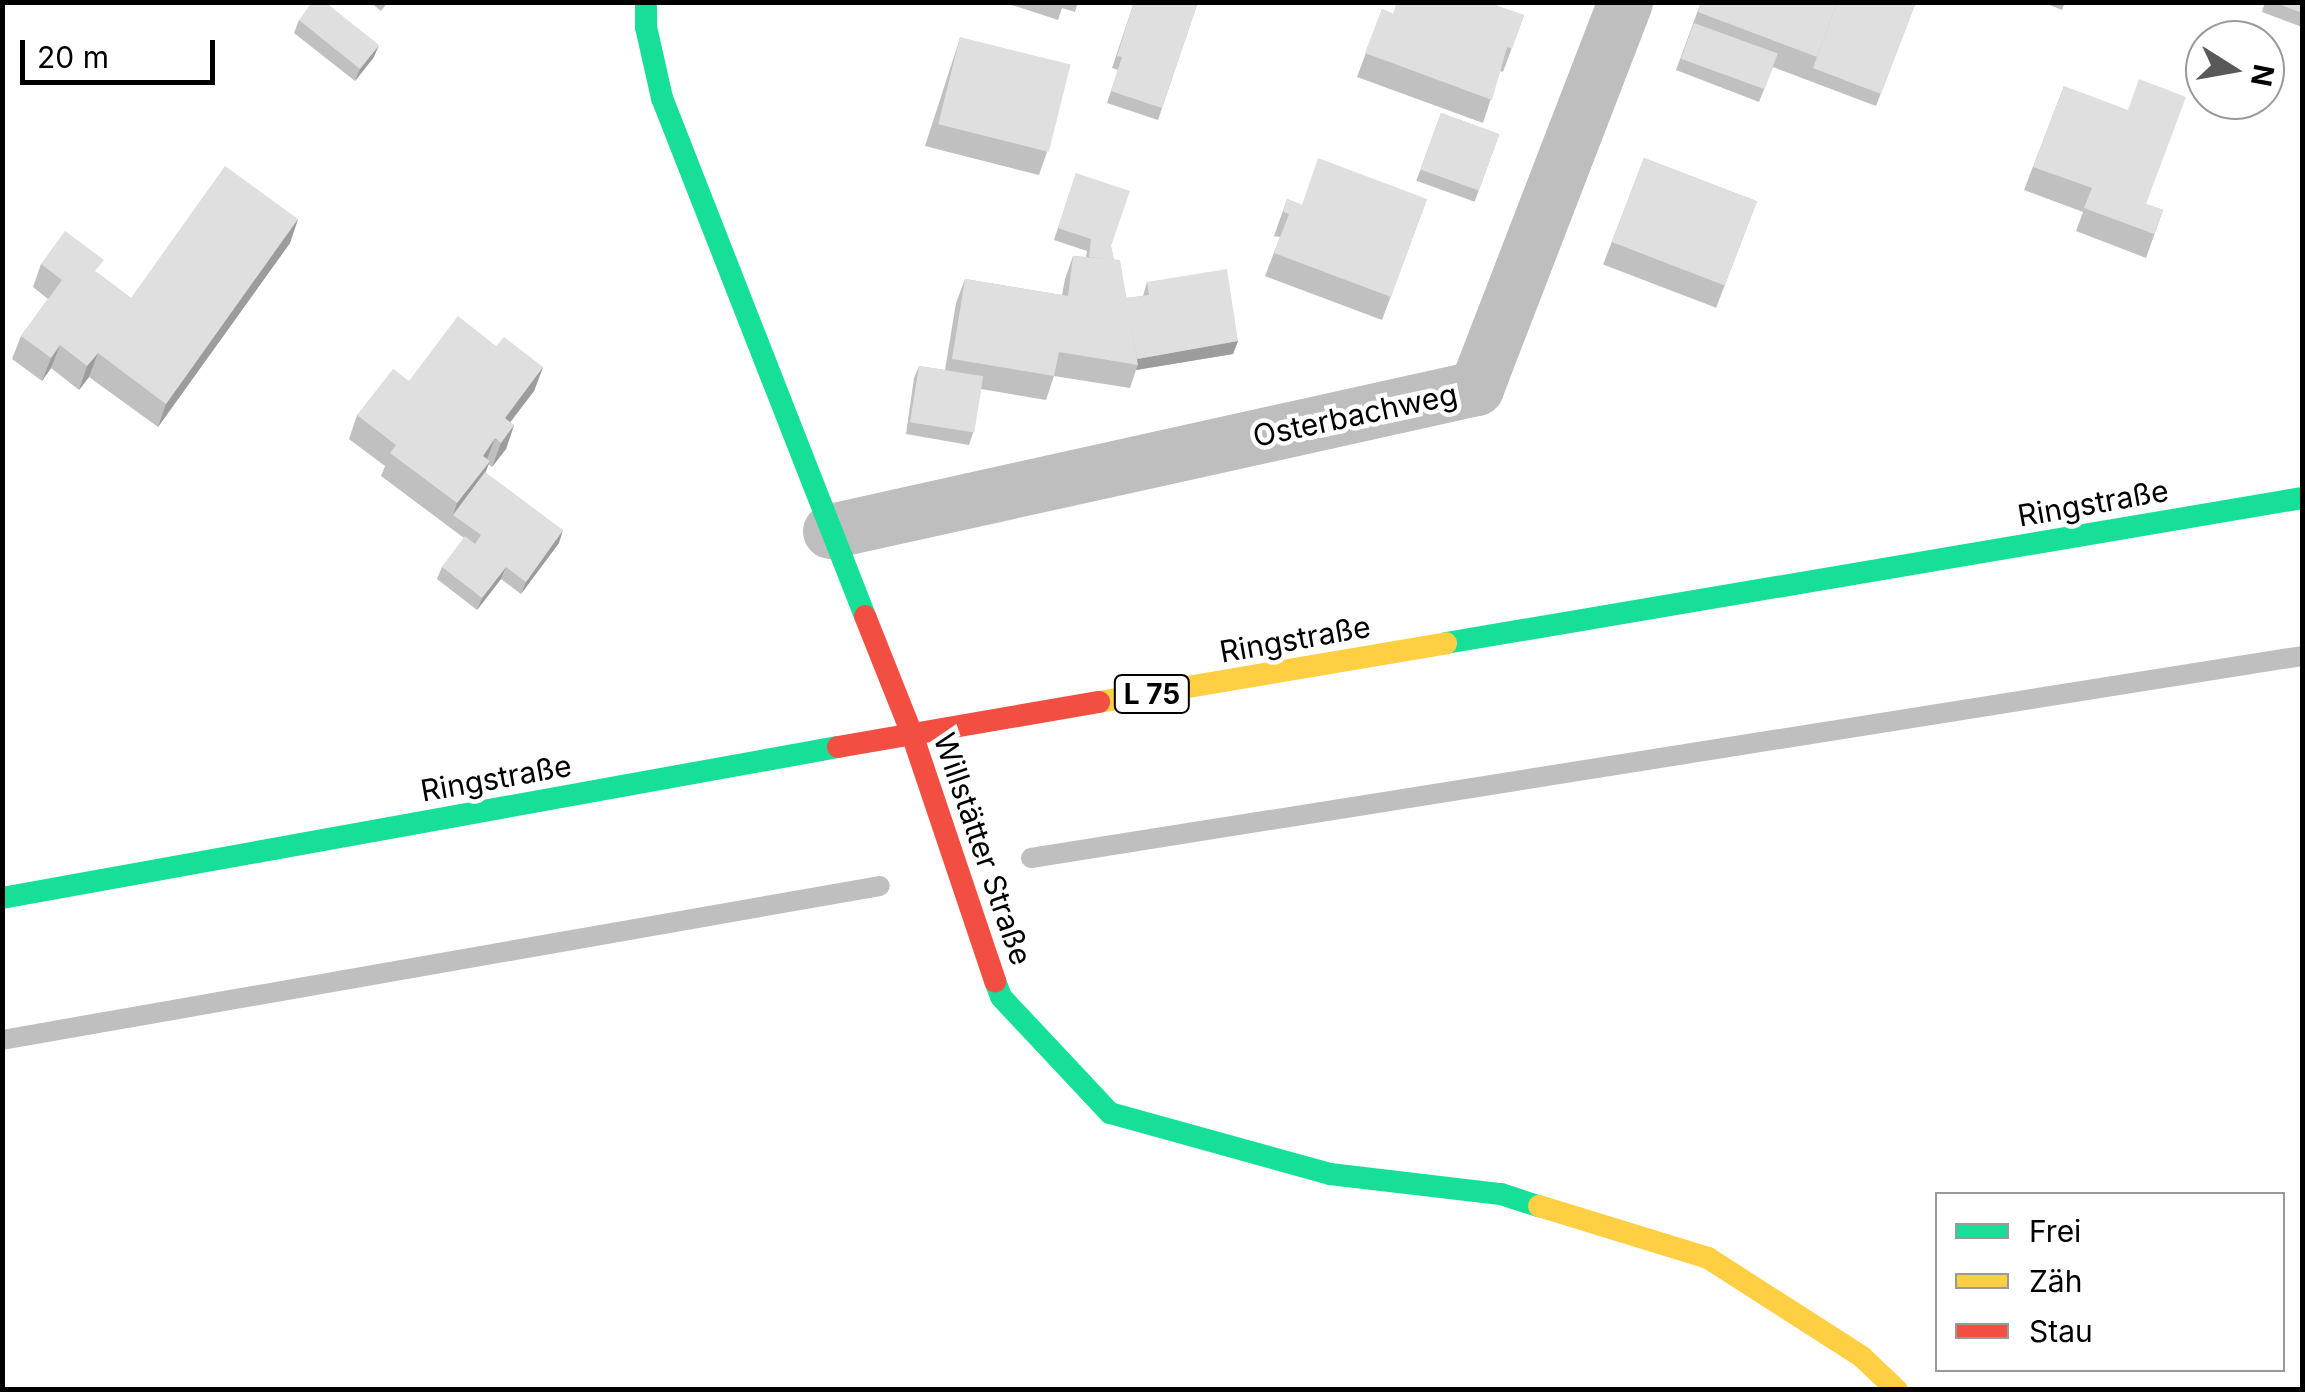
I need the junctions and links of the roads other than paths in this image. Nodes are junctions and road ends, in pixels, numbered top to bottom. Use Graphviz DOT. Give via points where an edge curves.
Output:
graph roads {
  1 [pos="646,2"];
  2 [pos="1625,2"];
  3 [pos="2302,498"];
  4 [pos="830,531"];
  5 [pos="912,734"];
  6 [pos="2,898"];
  7 [pos="1897,1390"];
  1 -- 4 [label="main road, Willstätter Straße" via="662,98"];
  2 -- 4 [label="street, Osterbachweg" via="1476,388"];
  3 -- 5 [label="main road, Ringstraße / L 75"];
  4 -- 5 [label="main road, Willstätter Straße"];
  5 -- 6 [label="main road, Ringstraße / L 75"];
  5 -- 7 [label="main road, Willstätter Straße" via="1002,997 1110,1112 1330,1174 1502,1194 1708,1258 1862,1357"];
}
